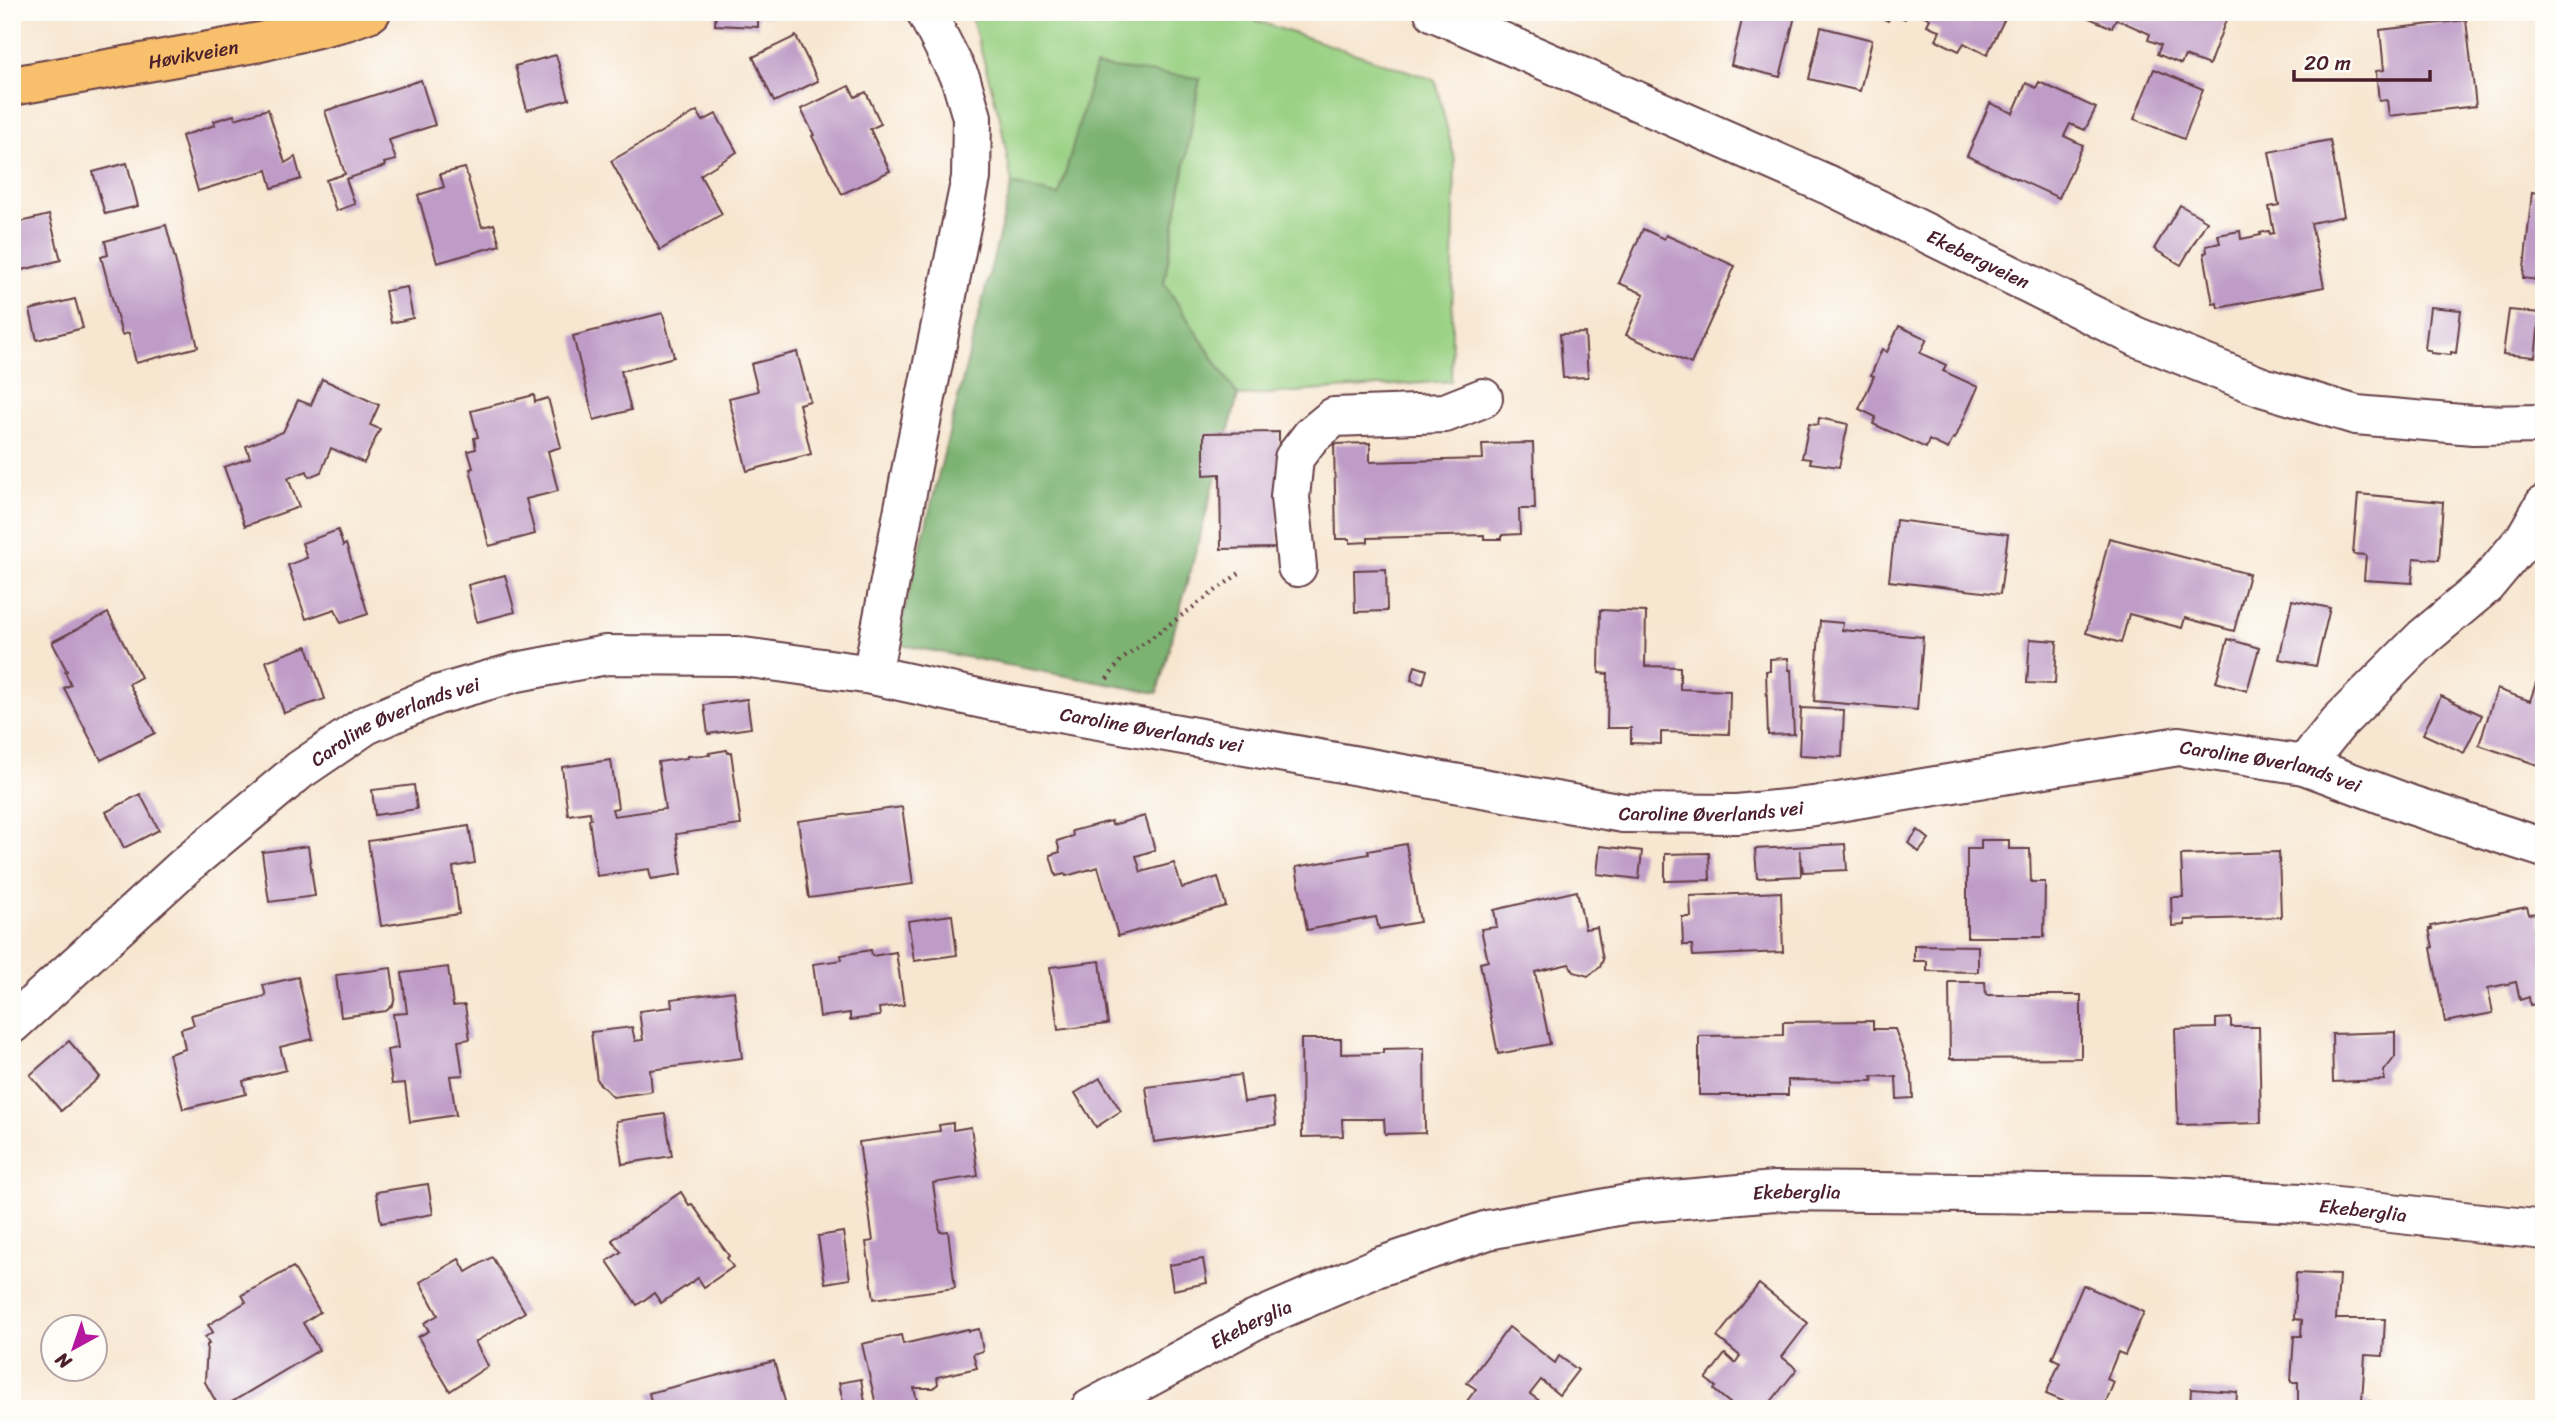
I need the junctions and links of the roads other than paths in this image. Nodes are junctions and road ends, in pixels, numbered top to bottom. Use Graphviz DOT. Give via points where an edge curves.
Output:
graph roads {
  1 [pos="371,12"];
  2 [pos="926,12"];
  3 [pos="1434,12"];
  4 [pos="12,86"];
  5 [pos="1483,398"];
  6 [pos="2544,424"];
  7 [pos="2544,505"];
  8 [pos="1297,566"];
  9 [pos="872,676"];
  10 [pos="2304,765"];
  11 [pos="2544,848"];
  12 [pos="12,1024"];
  13 [pos="2544,1230"];
  14 [pos="1090,1409"];
  1 -- 4 [label="main road, Høvikveien" via="260,42"];
  2 -- 9 [label="street" via="961,80 972,117 971,178"];
  3 -- 6 [label="street, Ekebergveien" via="1833,187 2137,337 2262,387 2356,415 2473,425"];
  5 -- 8 [label="street" via="1445,413 1334,417 1311,436 1294,458 1290,497"];
  7 -- 10 [label="street" via="2525,538 2485,586 2424,637 2339,722"];
  9 -- 10 [label="street, Caroline Øverlands vei" via="1623,813 1737,814 1814,806 2179,746"];
  9 -- 12 [label="street, Caroline Øverlands vei" via="736,656 606,655 517,672 437,695 366,724 300,770 185,866"];
  10 -- 11 [label="street, Caroline Øverlands vei"];
  13 -- 14 [label="street, Ekeberglia" via="2301,1203 2152,1195 1774,1191 1628,1204 1488,1230 1376,1268 1253,1321"];
}
